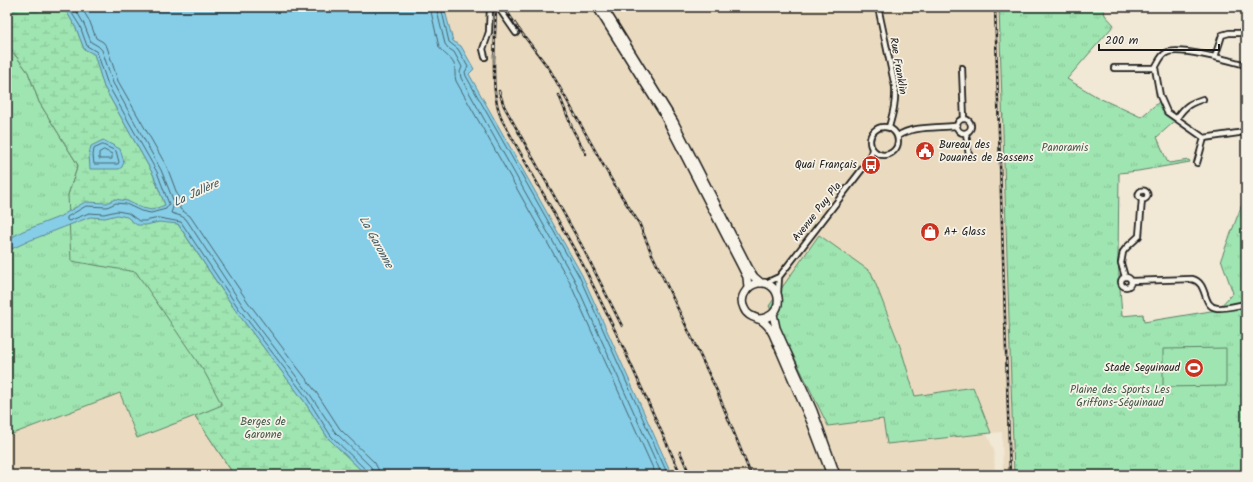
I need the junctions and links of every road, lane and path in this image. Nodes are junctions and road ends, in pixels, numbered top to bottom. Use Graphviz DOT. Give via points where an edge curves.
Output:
graph roads {
  1 [pos="490,7"];
  2 [pos="498,7"];
  3 [pos="597,7"];
  4 [pos="603,7"];
  5 [pos="878,7"];
  6 [pos="516,33"];
  7 [pos="1242,33"];
  8 [pos="485,57"];
  9 [pos="1215,57"];
  10 [pos="1246,64"];
  11 [pos="962,68"];
  12 [pos="1114,68"];
  13 [pos="1155,68"];
  14 [pos="1203,99"];
  15 [pos="1176,118"];
  16 [pos="964,119"];
  17 [pos="889,127"];
  18 [pos="957,128"];
  19 [pos="1246,132"];
  20 [pos="966,133"];
  21 [pos="898,136"];
  22 [pos="1204,138"];
  23 [pos="872,149"];
  24 [pos="881,155"];
  25 [pos="969,156"];
  26 [pos="870,159"];
  27 [pos="1197,163"];
  28 [pos="1142,199"];
  29 [pos="779,277"];
  30 [pos="1125,277"];
  31 [pos="1131,281"];
  32 [pos="763,283"];
  33 [pos="748,288"];
  34 [pos="778,295"];
  35 [pos="1246,304"];
  36 [pos="773,314"];
  37 [pos="758,319"];
  38 [pos="831,475"];
  39 [pos="836,475"];
  1 -- 8 [label="street" via="489,32 483,48"];
  2 -- 6 [label="street"];
  3 -- 33 [label="main road" via="674,132 747,277"];
  4 -- 32 [label="main road" via="668,110 749,269 754,277"];
  5 -- 17 [label="street, Rue Franklin" via="895,87 894,110"];
  7 -- 9 [label="street" via="1222,35"];
  9 -- 10 [label="street"];
  9 -- 13 [label="street" via="1173,50 1165,53"];
  11 -- 16 [label="street"];
  12 -- 13 [label="street"];
  13 -- 15 [label="street" via="1160,96 1167,112"];
  14 -- 15 [label="street" via="1184,108"];
  15 -- 22 [label="street"];
  16 -- 18 [label="street" via="958,123"];
  16 -- 20 [label="street" via="969,121 971,127"];
  17 -- 21 [label="street"];
  17 -- 23 [label="street" via="880,127 872,132 869,140"];
  18 -- 20 [label="street" via="960,132"];
  18 -- 21 [label="street" via="955,126 912,130"];
  19 -- 22 [label="street"];
  20 -- 25 [label="street"];
  21 -- 24 [label="street" via="898,146 895,150 887,155"];
  22 -- 27 [label="street"];
  23 -- 24 [label="street"];
  23 -- 26 [label="street, Avenue Puy Pla"];
  24 -- 26 [label="street"];
  26 -- 29 [label="street, Avenue Puy Pla"];
  28 -- 30 [label="street" via="1139,236 1126,248 1121,258"];
  29 -- 32 [label="street, Avenue Puy Pla"];
  29 -- 34 [label="street"];
  30 -- 31 [label="street"];
  30 -- 31 [label="street" via="1121,280 1123,286 1130,286"];
  31 -- 35 [label="street" via="1198,280 1210,305 1217,308"];
  32 -- 33 [label="main road" via="756,283"];
  32 -- 34 [label="main road" via="771,286"];
  33 -- 37 [label="main road" via="743,297 743,307 749,315"];
  34 -- 36 [label="main road" via="778,305"];
  36 -- 37 [label="main road"];
  36 -- 39 [label="main road" via="776,328 813,411"];
  37 -- 38 [label="main road" via="766,324 773,334 812,422"];
}
